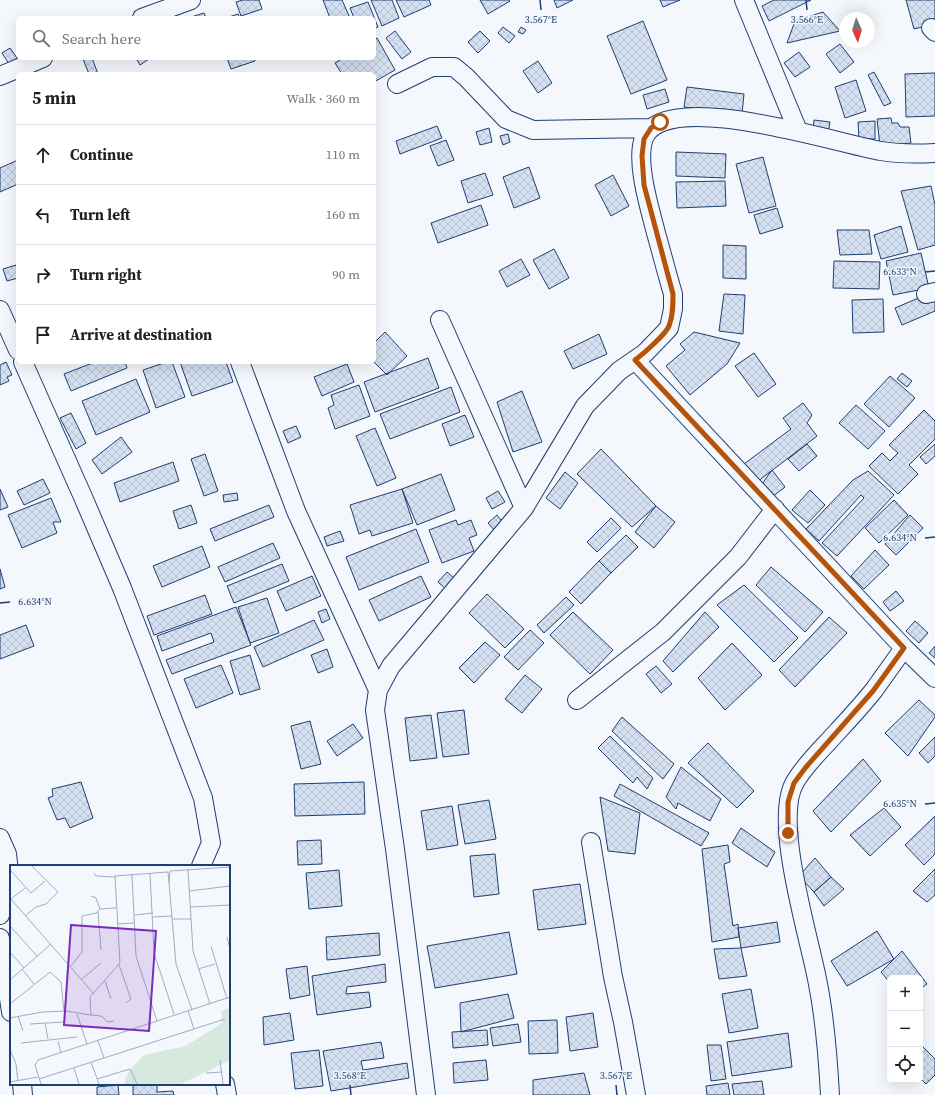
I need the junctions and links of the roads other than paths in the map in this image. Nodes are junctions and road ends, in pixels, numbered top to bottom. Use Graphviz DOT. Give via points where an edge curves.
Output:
graph roads {
  1 [pos="191,0"];
  2 [pos="744,0"];
  3 [pos="147,16"];
  4 [pos="38,60"];
  5 [pos="0,76"];
  6 [pos="397,84"];
  7 [pos="651,128"];
  8 [pos="798,131"];
  9 [pos="935,153"];
  10 [pos="0,310"];
  11 [pos="440,320"];
  12 [pos="16,346"];
  13 [pos="635,360"];
  14 [pos="24,364"];
  15 [pos="241,364"];
  16 [pos="524,508"];
  17 [pos="775,509"];
  18 [pos="904,648"];
  19 [pos="935,678"];
  20 [pos="378,690"];
  21 [pos="577,700"];
  22 [pos="0,838"];
  23 [pos="591,842"];
  24 [pos="201,865"];
  25 [pos="0,915"];
  26 [pos="0,938"];
  27 [pos="10,1005"];
  28 [pos="22,1085"];
  29 [pos="225,1085"];
  30 [pos="23,1095"];
  31 [pos="227,1095"];
  32 [pos="426,1095"];
  33 [pos="636,1095"];
  34 [pos="830,1095"];
  1 -- 3 [label="street"];
  2 -- 8 [label="street"];
  4 -- 5 [label="street"];
  6 -- 7 [label="street" via="432,67 454,67 506,119 533,130"];
  7 -- 8 [label="street" via="660,122 681,118 716,117"];
  7 -- 13 [label="street" via="644,139 644,185 673,294 673,309 669,328"];
  8 -- 9 [label="street" via="882,151"];
  10 -- 12 [label="street"];
  11 -- 16 [label="street"];
  13 -- 16 [label="street" via="619,371 585,406"];
  13 -- 17 [label="street"];
  14 -- 24 [label="street" via="122,588 203,798 211,843"];
  15 -- 20 [label="street" via="296,511"];
  16 -- 20 [label="street" via="391,666"];
  17 -- 18 [label="street"];
  17 -- 21 [label="street" via="738,557 663,632"];
  18 -- 19 [label="street"];
  18 -- 34 [label="street" via="873,691 806,767 794,783 788,802 788,833 818,983 826,1038"];
  20 -- 32 [label="street" via="375,710"];
  22 -- 25 [label="street" via="7,854 9,871"];
  23 -- 33 [label="street" via="609,955"];
  26 -- 27 [label="street"];
  28 -- 30 [label="street"];
  29 -- 31 [label="street"];
}
